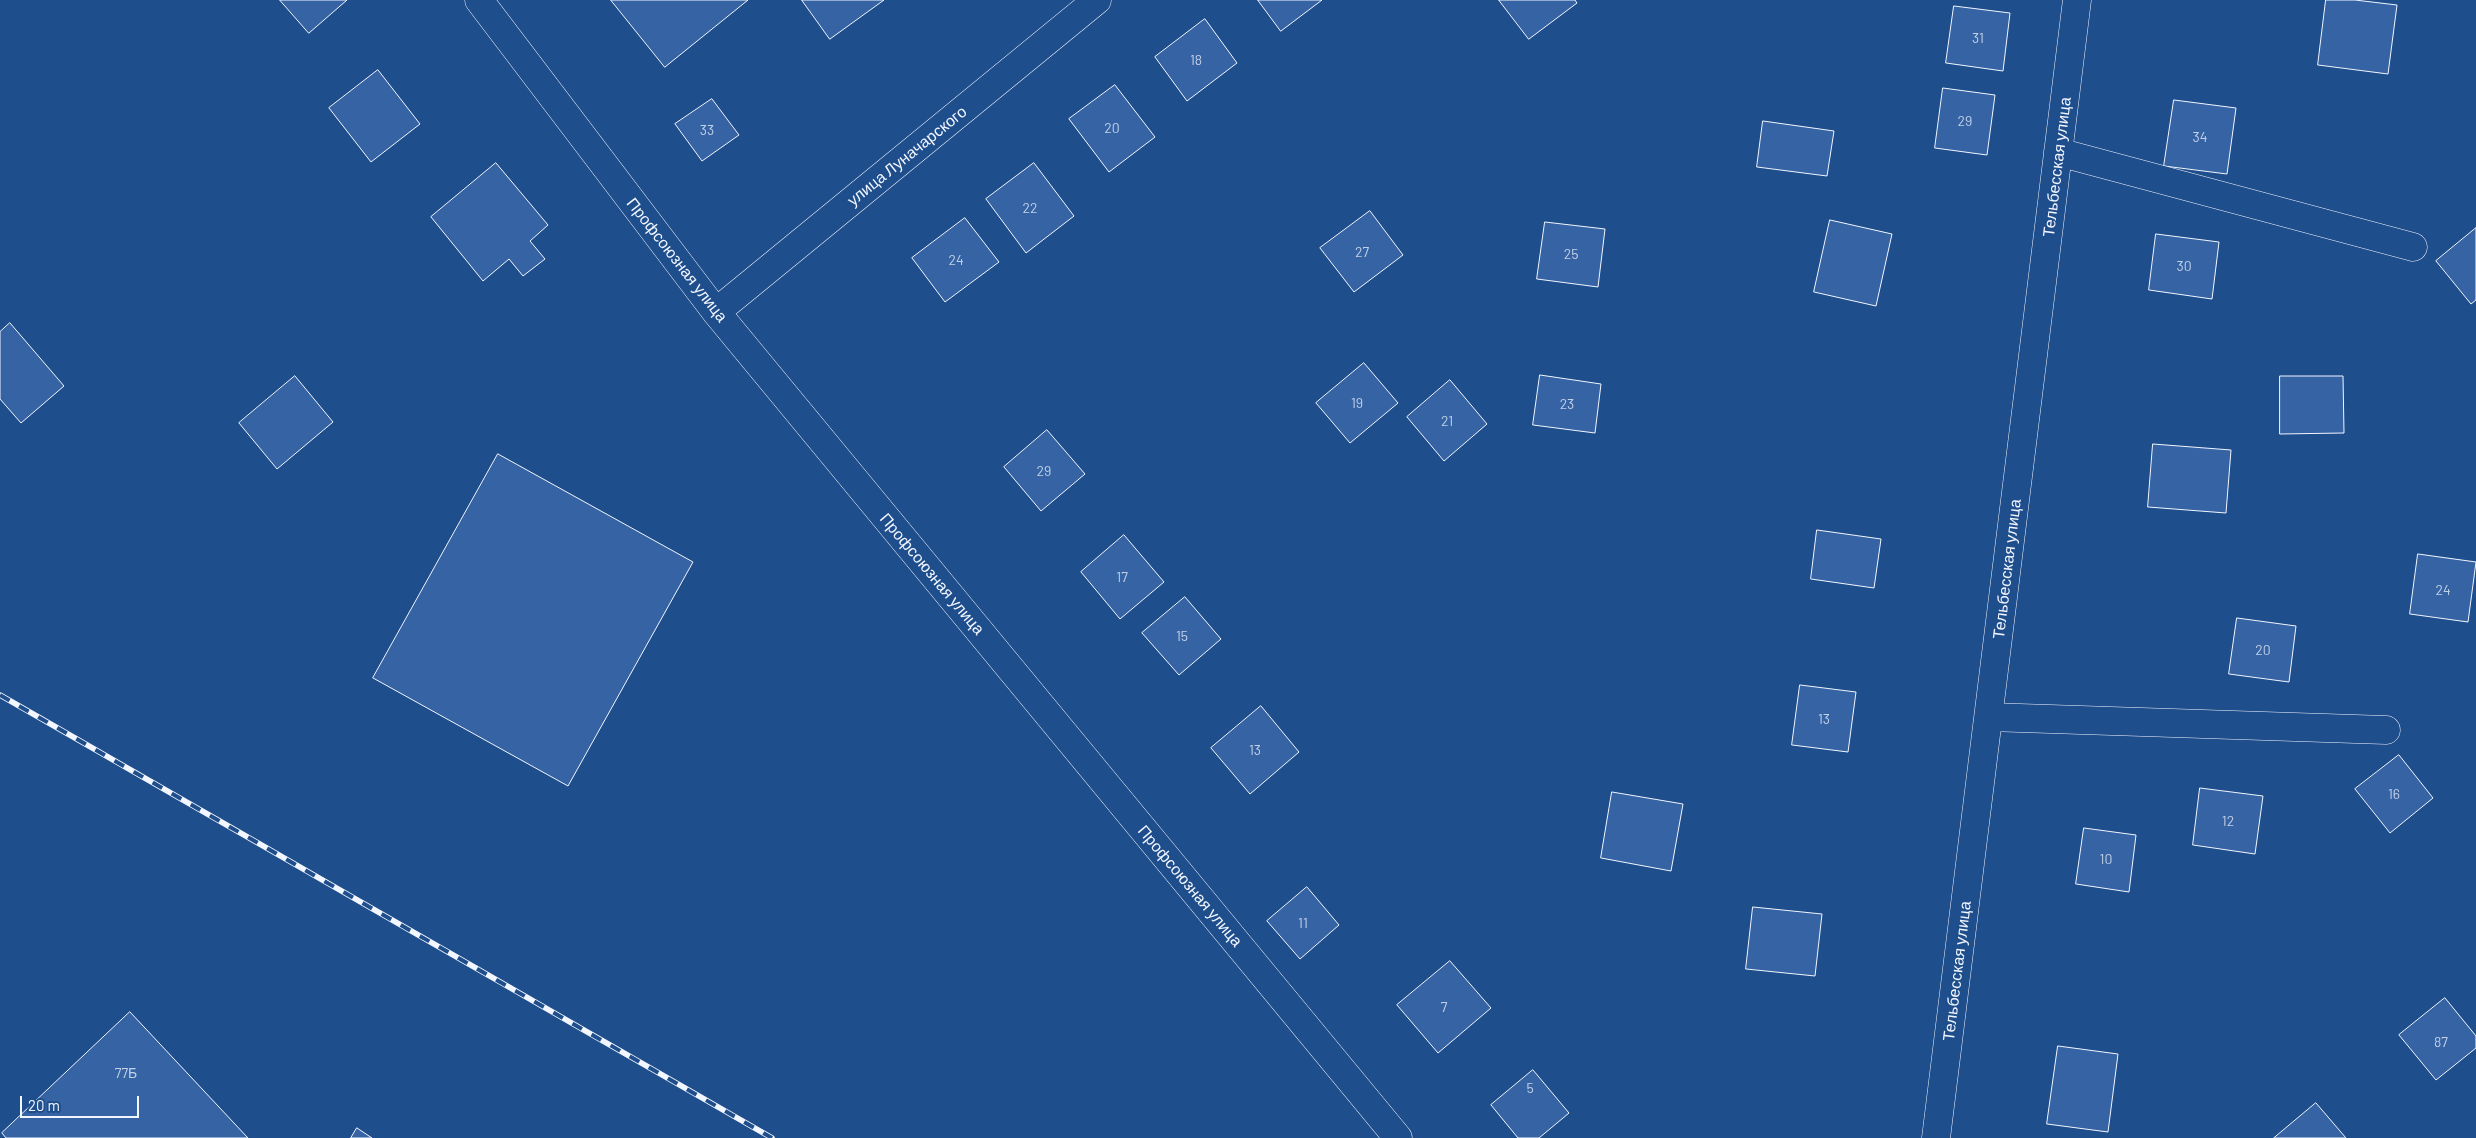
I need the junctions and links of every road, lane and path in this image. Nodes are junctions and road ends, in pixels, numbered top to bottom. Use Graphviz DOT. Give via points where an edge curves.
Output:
graph roads {
  1 [pos="478,0"];
  2 [pos="1097,0"];
  3 [pos="2077,0"];
  4 [pos="2058,152"];
  5 [pos="2413,247"];
  6 [pos="716,312"];
  7 [pos="1989,717"];
  8 [pos="2386,730"];
  9 [pos="1398,1138"];
  10 [pos="1936,1138"];
  1 -- 6 [label="street, Профсоюзная улица"];
  2 -- 6 [label="street, улица Луначарского"];
  3 -- 4 [label="street, Тельбесская улица"];
  4 -- 5 [label="street"];
  4 -- 7 [label="street, Тельбесская улица"];
  6 -- 9 [label="street, Профсоюзная улица"];
  7 -- 8 [label="street"];
  7 -- 10 [label="street, Тельбесская улица"];
}
